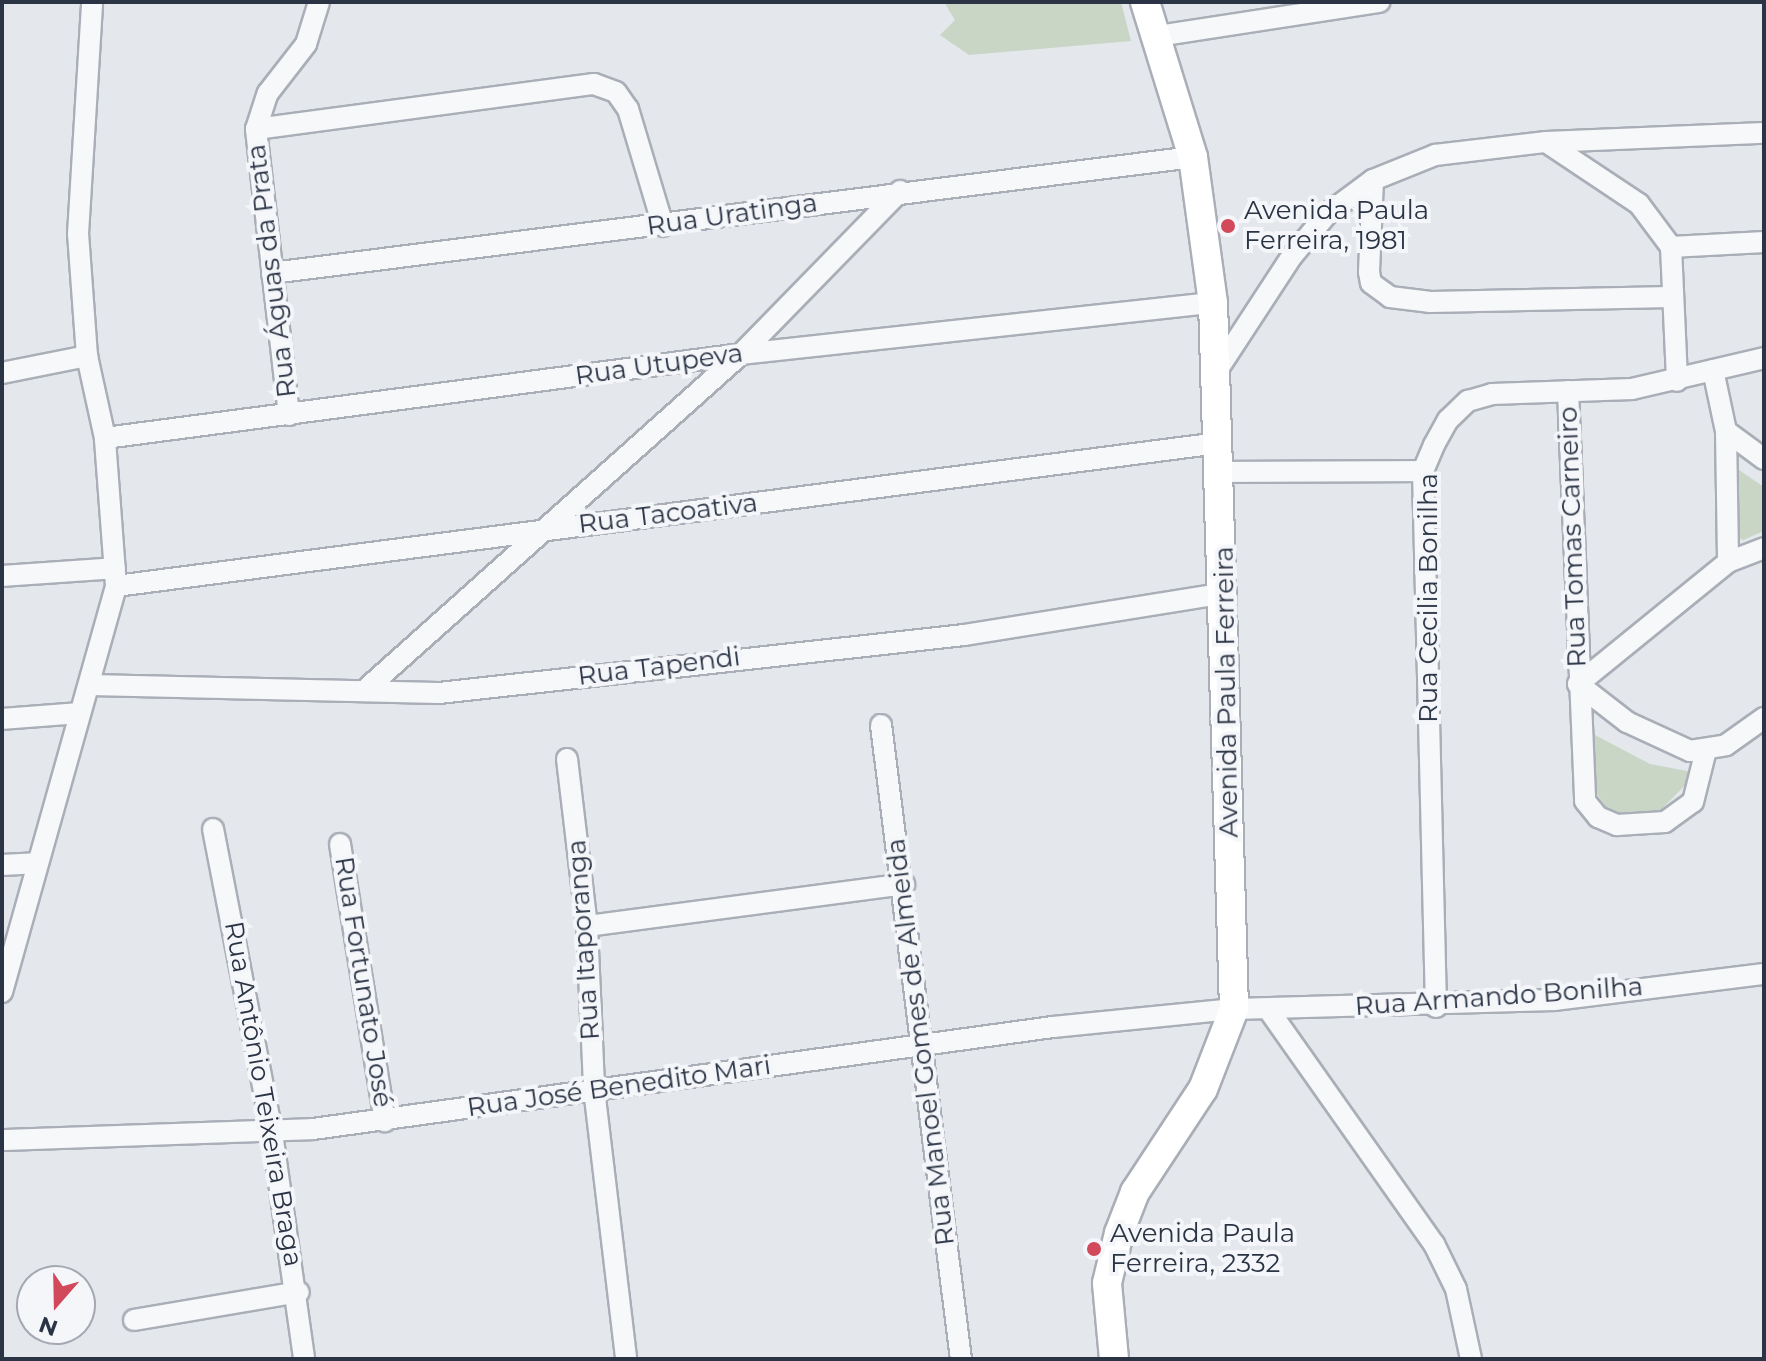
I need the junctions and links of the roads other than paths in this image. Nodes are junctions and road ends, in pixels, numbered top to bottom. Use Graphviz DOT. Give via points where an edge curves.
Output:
graph roads {
  1 [pos="92,2"];
  2 [pos="319,2"];
  3 [pos="1145,2"];
  4 [pos="1379,2"];
  5 [pos="1157,36"];
  6 [pos="256,129"];
  7 [pos="1764,133"];
  8 [pos="1546,142"];
  9 [pos="1193,157"];
  10 [pos="1373,180"];
  11 [pos="900,191"];
  12 [pos="663,226"];
  13 [pos="1764,242"];
  14 [pos="1671,247"];
  15 [pos="272,273"];
  16 [pos="1673,297"];
  17 [pos="1213,303"];
  18 [pos="741,354"];
  19 [pos="87,356"];
  20 [pos="1764,358"];
  21 [pos="1218,369"];
  22 [pos="1713,370"];
  23 [pos="2,373"];
  24 [pos="1677,381"];
  25 [pos="1568,391"];
  26 [pos="289,415"];
  27 [pos="1726,431"];
  28 [pos="105,438"];
  29 [pos="1219,443"];
  30 [pos="1764,459"];
  31 [pos="1423,471"];
  32 [pos="1222,472"];
  33 [pos="545,530"];
  34 [pos="1764,548"];
  35 [pos="1728,562"];
  36 [pos="2,576"];
  37 [pos="116,577"];
  38 [pos="1225,593"];
  39 [pos="1578,684"];
  40 [pos="90,685"];
  41 [pos="365,690"];
  42 [pos="80,713"];
  43 [pos="1764,718"];
  44 [pos="2,719"];
  45 [pos="881,725"];
  46 [pos="1706,750"];
  47 [pos="567,759"];
  48 [pos="213,829"];
  49 [pos="340,844"];
  50 [pos="35,863"];
  51 [pos="2,865"];
  52 [pos="904,884"];
  53 [pos="587,926"];
  54 [pos="1764,974"];
  55 [pos="2,992"];
  56 [pos="1436,1007"];
  57 [pos="1234,1009"];
  58 [pos="1268,1009"];
  59 [pos="917,1045"];
  60 [pos="594,1089"];
  61 [pos="385,1121"];
  62 [pos="272,1133"];
  63 [pos="2,1140"];
  64 [pos="299,1292"];
  65 [pos="134,1320"];
  66 [pos="304,1359"];
  67 [pos="626,1359"];
  68 [pos="961,1359"];
  69 [pos="1114,1359"];
  70 [pos="1471,1359"];
  1 -- 19 [label="street" via="78,234"];
  2 -- 6 [label="street, Rua Águas da Prata" via="306,44 268,93"];
  3 -- 5 [label="main road, Avenida Paula Ferreira"];
  4 -- 5 [label="street"];
  5 -- 9 [label="main road, Avenida Paula Ferreira"];
  6 -- 12 [label="street" via="594,84 616,92 628,109"];
  6 -- 15 [label="street, Rua Águas da Prata"];
  7 -- 8 [label="street"];
  8 -- 10 [label="street" via="1435,155"];
  8 -- 14 [label="street" via="1639,204"];
  9 -- 11 [label="street, Rua Uratinga"];
  9 -- 17 [label="main road, Avenida Paula Ferreira"];
  10 -- 16 [label="street" via="1369,272 1371,283 1390,297 1429,302"];
  10 -- 21 [label="street" via="1327,214 1292,256"];
  11 -- 12 [label="street, Rua Uratinga"];
  11 -- 18 [label="street"];
  12 -- 15 [label="street, Rua Uratinga"];
  13 -- 14 [label="street"];
  14 -- 16 [label="street"];
  15 -- 26 [label="street, Rua Águas da Prata"];
  16 -- 24 [label="street"];
  17 -- 18 [label="street, Rua Utupeva"];
  17 -- 21 [label="main road, Avenida Paula Ferreira"];
  18 -- 26 [label="street, Rua Utupeva"];
  18 -- 33 [label="street"];
  19 -- 23 [label="street"];
  19 -- 28 [label="street"];
  20 -- 22 [label="street, Rua Cecilia Bonilha"];
  21 -- 29 [label="main road, Avenida Paula Ferreira"];
  22 -- 24 [label="street, Rua Cecilia Bonilha"];
  22 -- 27 [label="street"];
  24 -- 25 [label="street, Rua Cecilia Bonilha"];
  25 -- 31 [label="street, Rua Cecilia Bonilha" via="1492,394 1468,401 1448,420"];
  25 -- 39 [label="street, Rua Tomas Carneiro"];
  26 -- 28 [label="street, Rua Utupeva"];
  27 -- 30 [label="street"];
  27 -- 35 [label="street"];
  28 -- 37 [label="street"];
  29 -- 32 [label="main road, Avenida Paula Ferreira"];
  29 -- 33 [label="street, Rua Tacoativa"];
  31 -- 32 [label="street"];
  31 -- 56 [label="street, Rua Cecilia Bonilha"];
  32 -- 38 [label="main road, Avenida Paula Ferreira"];
  33 -- 37 [label="street, Rua Tacoativa"];
  33 -- 41 [label="street"];
  34 -- 35 [label="street"];
  35 -- 39 [label="street"];
  36 -- 37 [label="street, Rua Tacoativa"];
  37 -- 40 [label="street"];
  38 -- 41 [label="street, Rua Tapendi" via="964,635 439,693"];
  38 -- 57 [label="main road, Avenida Paula Ferreira"];
  39 -- 46 [label="street" via="1646,733 1690,751"];
  39 -- 46 [label="street, Rua Tomas Carneiro" via="1585,801 1598,817 1638,827 1682,814 1693,802"];
  40 -- 41 [label="street, Rua Tapendi"];
  40 -- 42 [label="street"];
  42 -- 44 [label="street"];
  42 -- 50 [label="street"];
  43 -- 46 [label="street" via="1726,745"];
  45 -- 52 [label="street, Rua Manoel Gomes de Almeida"];
  47 -- 53 [label="street, Rua Itaporanga"];
  48 -- 62 [label="street, Rua Antônio Teixeira Braga"];
  49 -- 61 [label="street, Rua Fortunato José"];
  50 -- 51 [label="street"];
  50 -- 55 [label="street"];
  52 -- 53 [label="street"];
  52 -- 59 [label="street, Rua Manoel Gomes de Almeida"];
  53 -- 60 [label="street, Rua Itaporanga"];
  54 -- 56 [label="street, Rua Armando Bonilha" via="1554,1000"];
  56 -- 58 [label="street, Rua Armando Bonilha"];
  57 -- 58 [label="street, Rua Armando Bonilha"];
  57 -- 59 [label="street, Rua José Benedito Mari"];
  57 -- 69 [label="main road, Avenida Paula Ferreira" via="1203,1089 1135,1192 1119,1233 1107,1283"];
  58 -- 70 [label="street" via="1434,1244 1456,1289"];
  59 -- 60 [label="street, Rua José Benedito Mari"];
  59 -- 68 [label="street, Rua Manoel Gomes de Almeida"];
  60 -- 61 [label="street, Rua José Benedito Mari"];
  60 -- 67 [label="street, Rua Itaporanga"];
  61 -- 62 [label="street, Rua José Benedito Mari"];
  62 -- 63 [label="street, Rua José Benedito Mari"];
  62 -- 64 [label="street, Rua Antônio Teixeira Braga"];
  64 -- 65 [label="street"];
  64 -- 66 [label="street, Rua Antônio Teixeira Braga"];
}
